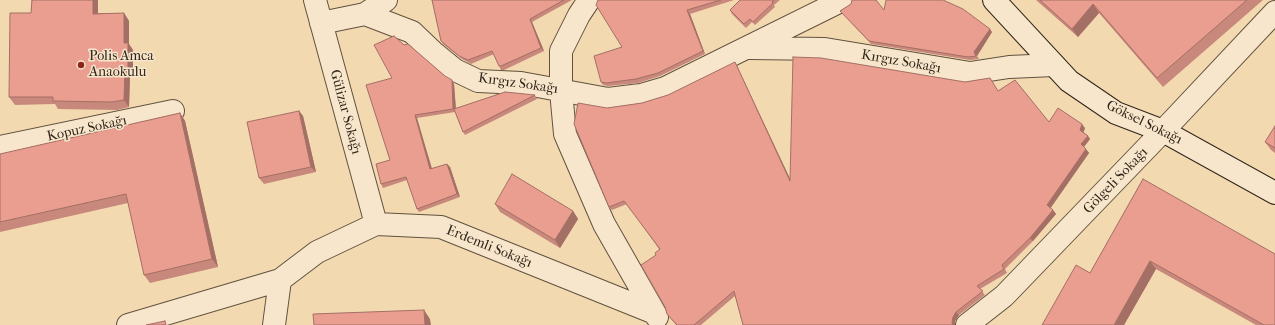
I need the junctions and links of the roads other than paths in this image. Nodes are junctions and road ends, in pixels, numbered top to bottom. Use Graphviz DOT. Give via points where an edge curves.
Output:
graph roads {
  1 [pos="315,0"];
  2 [pos="386,0"];
  3 [pos="589,0"];
  4 [pos="843,0"];
  5 [pos="994,0"];
  6 [pos="1275,12"];
  7 [pos="365,14"];
  8 [pos="321,23"];
  9 [pos="747,48"];
  10 [pos="1054,65"];
  11 [pos="561,91"];
  12 [pos="173,112"];
  13 [pos="1163,131"];
  14 [pos="0,147"];
  15 [pos="1275,193"];
  16 [pos="376,224"];
  17 [pos="280,280"];
  18 [pos="658,319"];
  19 [pos="128,325"];
  20 [pos="274,325"];
  21 [pos="967,325"];
  1 -- 8 [label="street, Gülizar Sokağı"];
  2 -- 7 [label="street"];
  3 -- 11 [label="street" via="561,51"];
  4 -- 9 [label="street, Kırgız Sokağı"];
  5 -- 10 [label="street, Göksel Sokağı"];
  6 -- 13 [label="street, Gölgeli Sokağı"];
  7 -- 8 [label="street"];
  7 -- 11 [label="street, Kırgız Sokağı" via="412,32 455,70 478,81 521,82"];
  8 -- 16 [label="street, Gülizar Sokağı"];
  9 -- 10 [label="street, Kırgız Sokağı" via="825,49 970,73"];
  9 -- 11 [label="street, Kırgız Sokağı" via="665,88 641,95 608,99"];
  10 -- 13 [label="street, Göksel Sokağı" via="1069,81 1116,113"];
  11 -- 18 [label="street" via="565,134 604,224"];
  12 -- 14 [label="street, Kopuz Sokağı"];
  13 -- 15 [label="street, Göksel Sokağı"];
  13 -- 21 [label="street, Gölgeli Sokağı" via="1004,296"];
  16 -- 17 [label="street, Erdemli Sokağı" via="316,252"];
  16 -- 18 [label="street, Erdemli Sokağı" via="441,227"];
  17 -- 19 [label="street"];
  17 -- 20 [label="street"];
}
